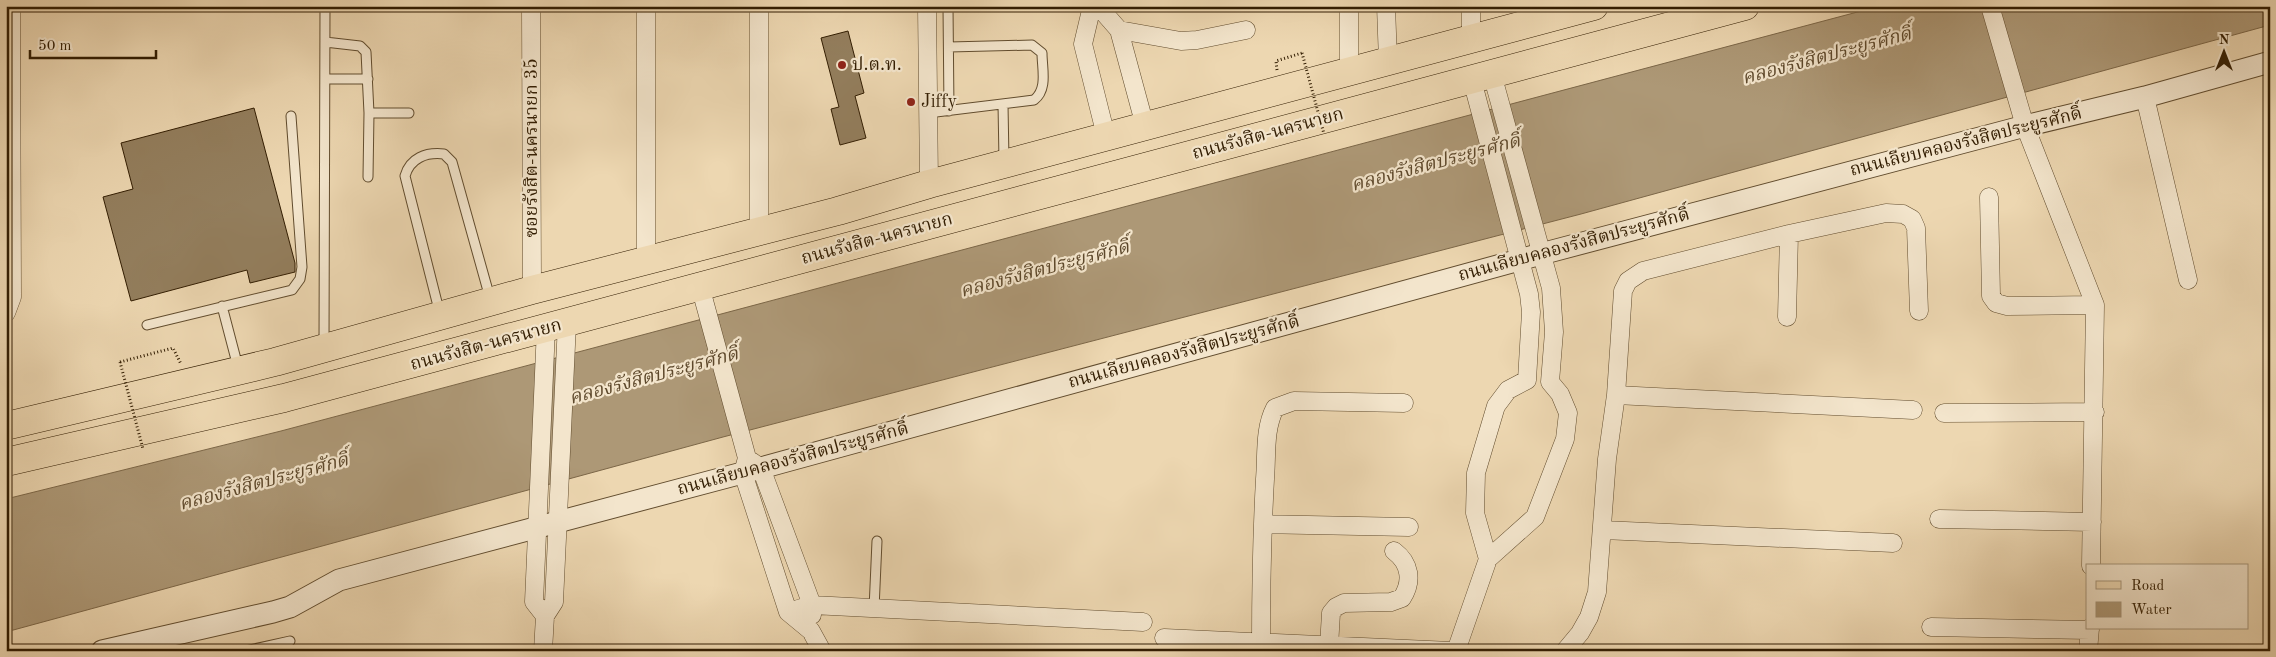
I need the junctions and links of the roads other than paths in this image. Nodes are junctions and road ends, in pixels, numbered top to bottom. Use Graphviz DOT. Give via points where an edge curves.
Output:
graph roads {
  1 [pos="11,6"];
  2 [pos="325,6"];
  3 [pos="531,6"];
  4 [pos="646,6"];
  5 [pos="759,6"];
  6 [pos="927,6"];
  7 [pos="948,6"];
  8 [pos="1092,6"];
  9 [pos="1098,6"];
  10 [pos="1349,6"];
  11 [pos="1386,6"];
  12 [pos="1471,6"];
  13 [pos="1594,6"];
  14 [pos="1745,6"];
  15 [pos="1990,6"];
  16 [pos="1119,30"];
  17 [pos="1246,30"];
  18 [pos="1472,39"];
  19 [pos="326,42"];
  20 [pos="949,47"];
  21 [pos="1388,61"];
  22 [pos="2270,62"];
  23 [pos="1349,70"];
  24 [pos="326,79"];
  25 [pos="368,79"];
  26 [pos="1485,86"];
  27 [pos="2144,97"];
  28 [pos="1003,104"];
  29 [pos="949,111"];
  30 [pos="369,113"];
  31 [pos="408,113"];
  32 [pos="928,114"];
  33 [pos="291,116"];
  34 [pos="2022,117"];
  35 [pos="1145,126"];
  36 [pos="1106,136"];
  37 [pos="1004,164"];
  38 [pos="368,177"];
  39 [pos="929,184"];
  40 [pos="1989,197"];
  41 [pos="759,232"];
  42 [pos="1789,234"];
  43 [pos="1531,256"];
  44 [pos="646,261"];
  45 [pos="2188,280"];
  46 [pos="532,290"];
  47 [pos="704,297"];
  48 [pos="491,303"];
  49 [pos="2095,305"];
  50 [pos="222,306"];
  51 [pos="1919,312"];
  52 [pos="6,313"];
  53 [pos="441,316"];
  54 [pos="1787,317"];
  55 [pos="147,324"];
  56 [pos="556,336"];
  57 [pos="324,348"];
  58 [pos="239,370"];
  59 [pos="1527,380"];
  60 [pos="1550,382"];
  61 [pos="1616,395"];
  62 [pos="1404,403"];
  63 [pos="1913,410"];
  64 [pos="2094,412"];
  65 [pos="1944,413"];
  66 [pos="6,426"];
  67 [pos="6,462"];
  68 [pos="751,466"];
  69 [pos="1939,519"];
  70 [pos="2092,522"];
  71 [pos="1263,524"];
  72 [pos="547,525"];
  73 [pos="1409,528"];
  74 [pos="1603,530"];
  75 [pos="877,540"];
  76 [pos="1892,543"];
  77 [pos="1394,551"];
  78 [pos="1488,559"];
  79 [pos="2091,564"];
  80 [pos="812,605"];
  81 [pos="874,609"];
  82 [pos="788,612"];
  83 [pos="1143,622"];
  84 [pos="1931,627"];
  85 [pos="2086,629"];
  86 [pos="2090,630"];
  87 [pos="811,631"];
  88 [pos="1164,638"];
  89 [pos="290,641"];
  90 [pos="1260,643"];
  91 [pos="1330,646"];
  92 [pos="102,651"];
  93 [pos="245,651"];
  94 [pos="543,651"];
  95 [pos="822,651"];
  96 [pos="1451,651"];
  97 [pos="1456,651"];
  98 [pos="1565,651"];
  99 [pos="2088,651"];
  1 -- 52 [label="street" via="12,297"];
  2 -- 19 [label="lane"];
  3 -- 46 [label="street, ซอยรังสิต-นครนายก 35"];
  4 -- 44 [label="street"];
  5 -- 41 [label="street"];
  6 -- 32 [label="street"];
  7 -- 20 [label="lane"];
  8 -- 36 [label="street" via="1083,44"];
  9 -- 16 [label="street"];
  10 -- 23 [label="street"];
  11 -- 21 [label="street"];
  12 -- 18 [label="street"];
  13 -- 18 [label="main road, ถนนรังสิต-นครนายก"];
  14 -- 26 [label="main road, ถนนรังสิต-นครนายก"];
  15 -- 34 [label="street"];
  16 -- 17 [label="street" via="1181,41"];
  16 -- 35 [label="street"];
  18 -- 21 [label="main road, ถนนรังสิต-นครนายก"];
  19 -- 24 [label="lane"];
  19 -- 25 [label="lane" via="360,46 368,60"];
  20 -- 28 [label="lane" via="1032,45 1042,53 1041,95 1034,100"];
  20 -- 29 [label="lane"];
  21 -- 23 [label="main road, ถนนรังสิต-นครนายก"];
  22 -- 27 [label="street, ถนนเลียบคลองรังสิตประยูรศักดิ์"];
  23 -- 35 [label="main road, ถนนรังสิต-นครนายก"];
  24 -- 25 [label="lane"];
  24 -- 57 [label="lane"];
  25 -- 30 [label="lane"];
  26 -- 43 [label="street" via="1533,226"];
  26 -- 43 [label="street" via="1514,234"];
  26 -- 47 [label="main road, ถนนรังสิต-นครนายก"];
  27 -- 34 [label="street, ถนนเลียบคลองรังสิตประยูรศักดิ์"];
  27 -- 45 [label="street"];
  28 -- 29 [label="lane"];
  28 -- 37 [label="lane"];
  29 -- 32 [label="lane"];
  30 -- 31 [label="lane"];
  30 -- 38 [label="lane"];
  32 -- 39 [label="street"];
  33 -- 50 [label="lane" via="302,267 300,280 292,290"];
  34 -- 43 [label="street, ถนนเลียบคลองรังสิตประยูรศักดิ์"];
  34 -- 49 [label="street"];
  35 -- 36 [label="main road, ถนนรังสิต-นครนายก"];
  36 -- 37 [label="main road, ถนนรังสิต-นครนายก"];
  37 -- 39 [label="main road, ถนนรังสิต-นครนายก"];
  39 -- 41 [label="main road, ถนนรังสิต-นครนายก"];
  40 -- 49 [label="street" via="1991,296 1996,303 2007,306"];
  41 -- 44 [label="main road, ถนนรังสิต-นครนายก"];
  42 -- 51 [label="street" via="1886,213 1903,214 1912,219 1916,228"];
  42 -- 54 [label="street"];
  42 -- 61 [label="street" via="1643,271 1628,281 1623,291"];
  43 -- 59 [label="street"];
  43 -- 60 [label="street" via="1551,288 1554,313"];
  43 -- 68 [label="street, ถนนเลียบคลองรังสิตประยูรศักดิ์"];
  44 -- 46 [label="main road, ถนนรังสิต-นครนายก"];
  46 -- 48 [label="main road, ถนนรังสิต-นครนายก"];
  47 -- 56 [label="main road, ถนนรังสิต-นครนายก"];
  47 -- 68 [label="street"];
  48 -- 53 [label="main road, ถนนรังสิต-นครนายก"];
  48 -- 53 [label="lane" via="452,162 444,154 435,153 414,160 405,176"];
  49 -- 64 [label="street"];
  50 -- 55 [label="lane"];
  50 -- 58 [label="lane"];
  53 -- 57 [label="main road, ถนนรังสิต-นครนายก"];
  56 -- 67 [label="main road, ถนนรังสิต-นครนายก"];
  56 -- 72 [label="street" via="540,493"];
  56 -- 72 [label="street" via="558,493"];
  57 -- 58 [label="main road, ถนนรังสิต-นครนายก"];
  58 -- 66 [label="main road, ถนนรังสิต-นครนายก"];
  59 -- 60 [label="street"];
  59 -- 78 [label="street" via="1508,390 1496,406 1476,473 1475,513"];
  60 -- 78 [label="street" via="1560,394 1568,414 1565,439 1535,517"];
  61 -- 63 [label="street"];
  61 -- 74 [label="street"];
  62 -- 71 [label="street" via="1294,401 1275,408 1269,427"];
  64 -- 65 [label="street"];
  64 -- 70 [label="street"];
  68 -- 72 [label="street, ถนนเลียบคลองรังสิตประยูรศักดิ์"];
  68 -- 80 [label="street"];
  68 -- 82 [label="street"];
  69 -- 70 [label="street"];
  70 -- 79 [label="street"];
  71 -- 73 [label="street"];
  71 -- 90 [label="street"];
  72 -- 92 [label="street, ถนนเลียบคลองรังสิตประยูรศักดิ์" via="339,580 290,607"];
  72 -- 94 [label="street" via="534,602 545,616"];
  74 -- 76 [label="street"];
  74 -- 98 [label="street" via="1597,592 1589,617"];
  75 -- 81 [label="lane"];
  77 -- 91 [label="street" via="1408,566 1409,582 1402,598 1391,602 1344,603 1336,607 1331,612"];
  78 -- 97 [label="street"];
  80 -- 81 [label="street"];
  80 -- 82 [label="street"];
  80 -- 87 [label="street"];
  81 -- 83 [label="street"];
  82 -- 87 [label="street"];
  84 -- 85 [label="street"];
  86 -- 99 [label="street"];
  87 -- 95 [label="street"];
  88 -- 90 [label="street"];
  89 -- 93 [label="lane"];
  90 -- 91 [label="street"];
  91 -- 96 [label="street"];
}
